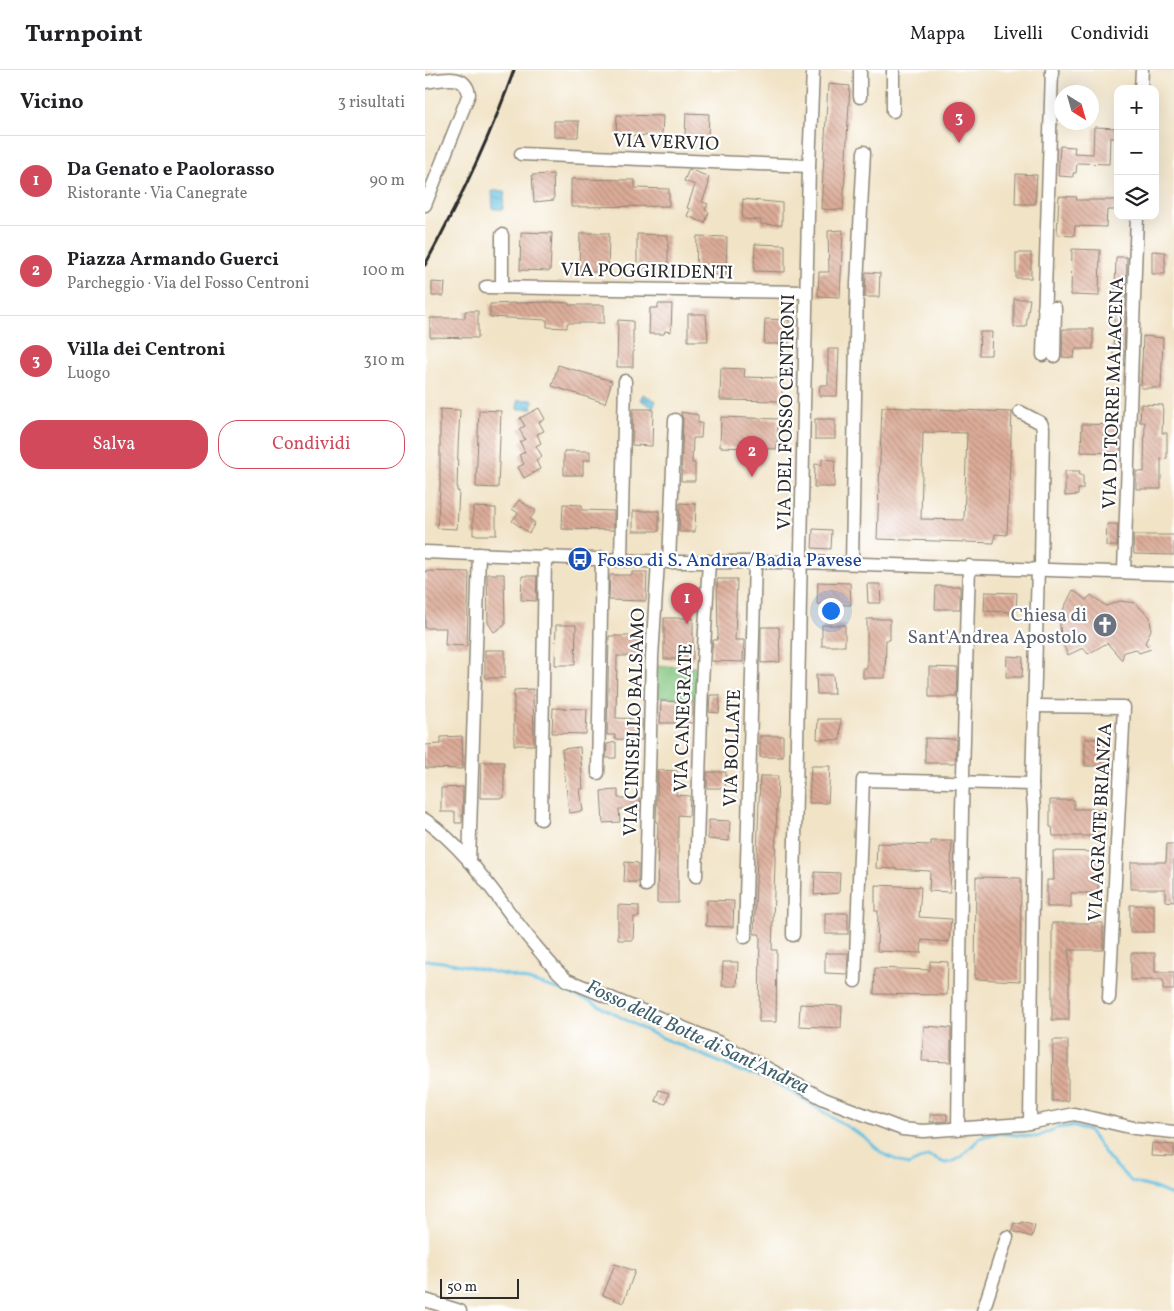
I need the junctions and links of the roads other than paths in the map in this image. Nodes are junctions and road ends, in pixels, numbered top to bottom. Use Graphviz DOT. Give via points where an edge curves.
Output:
graph roads {
  1 [pos="813,70"];
  2 [pos="860,70"];
  3 [pos="893,70"];
  4 [pos="1051,70"];
  5 [pos="1142,70"];
  6 [pos="425,82"];
  7 [pos="1141,85"];
  8 [pos="860,96"];
  9 [pos="893,111"];
  10 [pos="864,152"];
  11 [pos="521,154"];
  12 [pos="809,166"];
  13 [pos="425,205"];
  14 [pos="1137,220"];
  15 [pos="502,235"];
  16 [pos="486,287"];
  17 [pos="502,287"];
  18 [pos="807,292"];
  19 [pos="1049,356"];
  20 [pos="625,381"];
  21 [pos="1020,412"];
  22 [pos="675,420"];
  23 [pos="425,552"];
  24 [pos="479,554"];
  25 [pos="545,556"];
  26 [pos="603,558"];
  27 [pos="621,559"];
  28 [pos="755,560"];
  29 [pos="663,561"];
  30 [pos="709,561"];
  31 [pos="801,562"];
  32 [pos="852,563"];
  33 [pos="969,566"];
  34 [pos="1040,568"];
  35 [pos="1124,570"];
  36 [pos="1174,574"];
  37 [pos="1034,706"];
  38 [pos="598,773"];
  39 [pos="963,782"];
  40 [pos="1032,784"];
  41 [pos="541,819"];
  42 [pos="425,820"];
  43 [pos="469,862"];
  44 [pos="696,876"];
  45 [pos="646,885"];
  46 [pos="793,935"];
  47 [pos="745,937"];
  48 [pos="855,981"];
  49 [pos="1109,998"];
  50 [pos="1030,1123"];
  51 [pos="958,1129"];
  52 [pos="1174,1132"];
  53 [pos="1007,1237"];
  54 [pos="425,1300"];
  55 [pos="460,1311"];
  56 [pos="983,1311"];
  1 -- 12 [label="street, VIA DEL FOSSO CENTRONI"];
  2 -- 8 [label="street"];
  3 -- 9 [label="street"];
  4 -- 19 [label="street" via="1044,308"];
  5 -- 7 [label="street"];
  6 -- 13 [label="street" via="457,79 465,84 469,94"];
  10 -- 32 [label="street" via="857,284"];
  11 -- 12 [label="street, VIA VERVIO"];
  12 -- 18 [label="street, VIA DEL FOSSO CENTRONI"];
  14 -- 35 [label="street, VIA DI TORRE MALACENA"];
  15 -- 17 [label="street"];
  16 -- 17 [label="street, VIA POGGIRIDENTI"];
  17 -- 18 [label="street, VIA POGGIRIDENTI"];
  18 -- 31 [label="street, VIA DEL FOSSO CENTRONI"];
  20 -- 27 [label="street"];
  21 -- 34 [label="street" via="1041,423 1043,428"];
  22 -- 29 [label="street, VIA CINISELLO BALSAMO"];
  23 -- 24 [label="street"];
  24 -- 25 [label="street"];
  24 -- 43 [label="street"];
  25 -- 26 [label="street"];
  25 -- 41 [label="street"];
  26 -- 27 [label="street"];
  26 -- 38 [label="street"];
  27 -- 29 [label="street"];
  28 -- 30 [label="street"];
  28 -- 31 [label="street"];
  28 -- 47 [label="street, VIA BOLLATE"];
  29 -- 30 [label="street"];
  29 -- 45 [label="street, VIA CINISELLO BALSAMO" via="652,657"];
  30 -- 44 [label="street, VIA CANEGRATE" via="701,683"];
  31 -- 32 [label="street"];
  31 -- 46 [label="street, VIA DEL FOSSO CENTRONI"];
  32 -- 33 [label="street"];
  33 -- 34 [label="street"];
  33 -- 39 [label="street"];
  34 -- 35 [label="street"];
  34 -- 37 [label="street"];
  35 -- 36 [label="street"];
  37 -- 40 [label="street"];
  37 -- 49 [label="street, VIA AGRATE BRIANZA" via="1124,707"];
  39 -- 40 [label="street"];
  39 -- 48 [label="street" via="863,780"];
  39 -- 51 [label="street"];
  40 -- 50 [label="street"];
  42 -- 43 [label="street" via="447,836"];
  43 -- 51 [label="street" via="545,957 570,982 719,1043 824,1099 890,1126 919,1131"];
  50 -- 51 [label="street"];
  50 -- 52 [label="street" via="1074,1114 1134,1128"];
  53 -- 56 [label="street"];
  54 -- 55 [label="street"];
}
